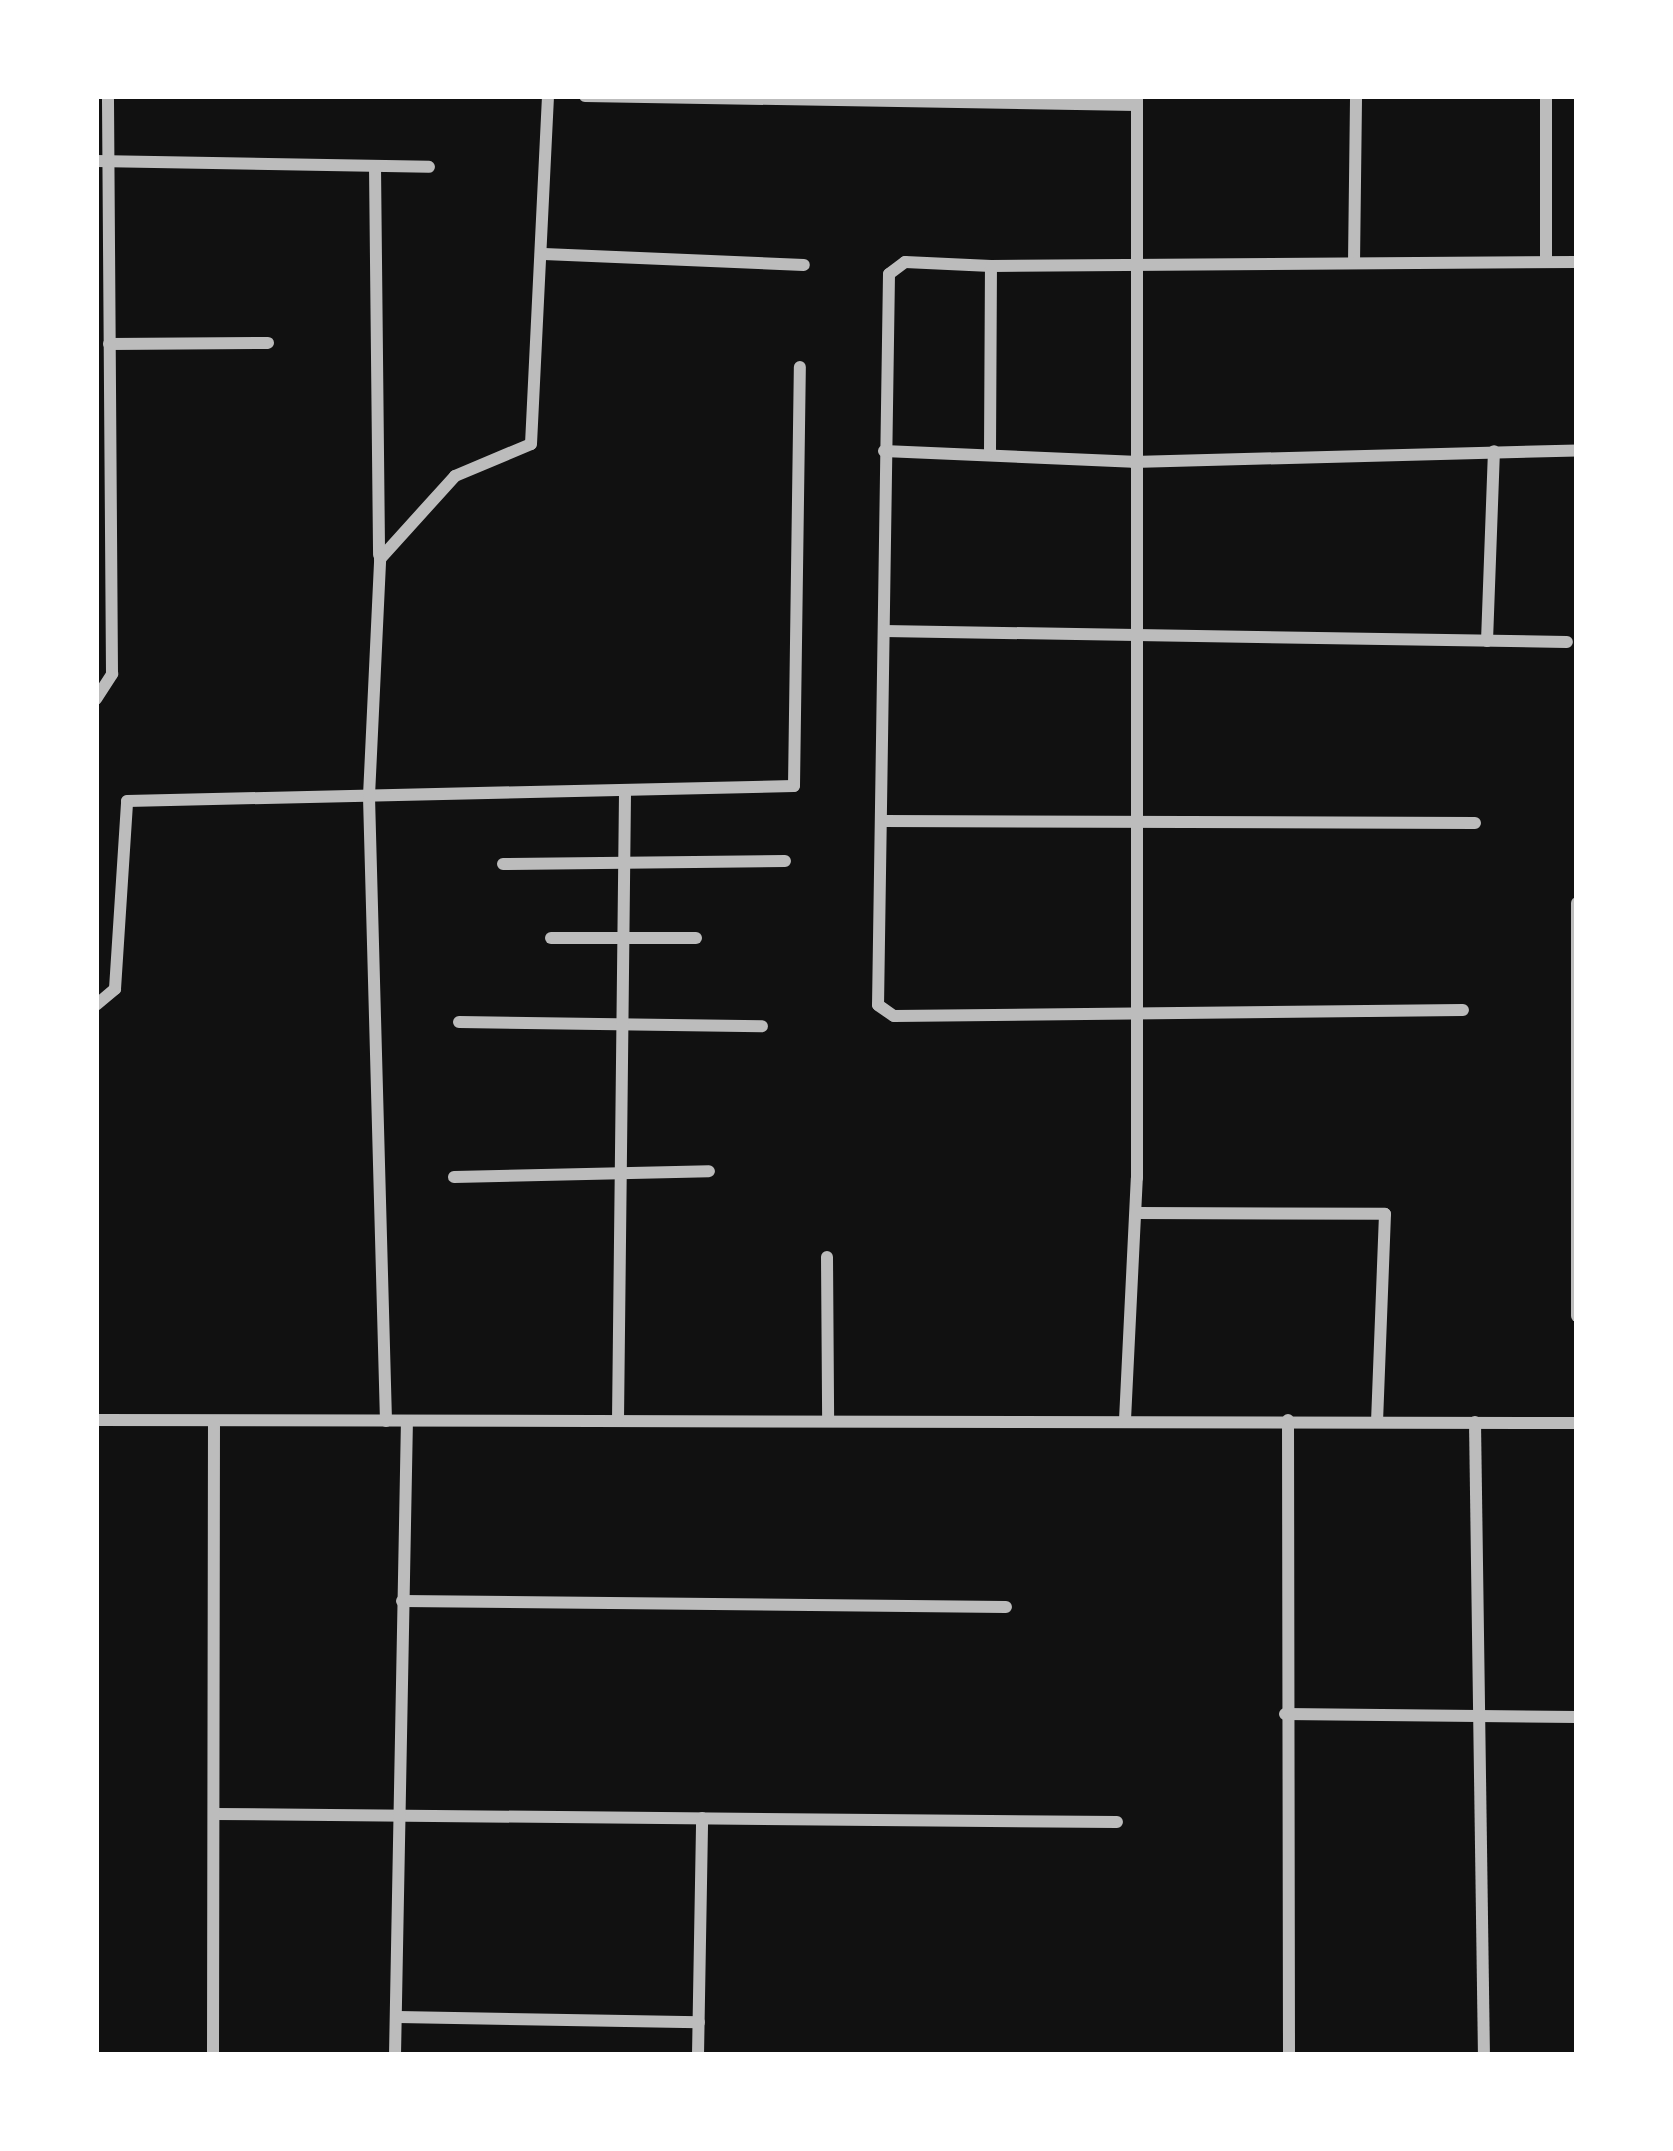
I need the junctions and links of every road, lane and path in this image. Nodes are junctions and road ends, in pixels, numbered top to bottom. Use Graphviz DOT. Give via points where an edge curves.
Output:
graph roads {
  1 [pos="108,96"];
  2 [pos="548,96"];
  3 [pos="585,96"];
  4 [pos="1356,96"];
  5 [pos="1546,96"];
  6 [pos="1137,100"];
  7 [pos="103,161"];
  8 [pos="375,166"];
  9 [pos="429,167"];
  10 [pos="544,254"];
  11 [pos="1546,262"];
  12 [pos="1577,262"];
  13 [pos="1354,263"];
  14 [pos="1136,264"];
  15 [pos="804,266"];
  16 [pos="991,266"];
  17 [pos="268,343"];
  18 [pos="109,344"];
  19 [pos="800,367"];
  20 [pos="1577,450"];
  21 [pos="884,451"];
  22 [pos="990,451"];
  23 [pos="1494,451"];
  24 [pos="1133,462"];
  25 [pos="103,525"];
  26 [pos="380,560"];
  27 [pos="884,631"];
  28 [pos="1131,631"];
  29 [pos="1487,641"];
  30 [pos="1567,642"];
  31 [pos="96,699"];
  32 [pos="625,790"];
  33 [pos="369,796"];
  34 [pos="884,821"];
  35 [pos="1130,823"];
  36 [pos="1475,824"];
  37 [pos="785,862"];
  38 [pos="623,863"];
  39 [pos="503,864"];
  40 [pos="1577,903"];
  41 [pos="551,938"];
  42 [pos="696,938"];
  43 [pos="621,942"];
  44 [pos="96,1005"];
  45 [pos="1463,1010"];
  46 [pos="1134,1015"];
  47 [pos="618,1019"];
  48 [pos="459,1022"];
  49 [pos="762,1026"];
  50 [pos="709,1172"];
  51 [pos="614,1175"];
  52 [pos="454,1177"];
  53 [pos="1136,1214"];
  54 [pos="827,1257"];
  55 [pos="1577,1316"];
  56 [pos="96,1420"];
  57 [pos="618,1420"];
  58 [pos="829,1420"];
  59 [pos="1125,1420"];
  60 [pos="1288,1420"];
  61 [pos="214,1421"];
  62 [pos="386,1421"];
  63 [pos="407,1421"];
  64 [pos="1377,1421"];
  65 [pos="1475,1422"];
  66 [pos="1577,1423"];
  67 [pos="402,1601"];
  68 [pos="1006,1607"];
  69 [pos="1285,1714"];
  70 [pos="1472,1716"];
  71 [pos="1577,1717"];
  72 [pos="214,1814"];
  73 [pos="395,1815"];
  74 [pos="702,1818"];
  75 [pos="1117,1822"];
  76 [pos="398,2018"];
  77 [pos="698,2022"];
  78 [pos="213,2055"];
  79 [pos="395,2055"];
  80 [pos="698,2055"];
  81 [pos="1289,2055"];
  82 [pos="1484,2055"];
  1 -- 7 [label="street"];
  2 -- 10 [label="street"];
  3 -- 6 [label="street"];
  4 -- 13 [label="street"];
  5 -- 11 [label="street"];
  6 -- 14 [label="street"];
  7 -- 8 [label="street"];
  7 -- 18 [label="street"];
  8 -- 9 [label="street"];
  8 -- 26 [label="street"];
  10 -- 15 [label="street"];
  10 -- 26 [label="street" via="531,444 455,476"];
  11 -- 12 [label="street"];
  11 -- 13 [label="street"];
  13 -- 14 [label="street"];
  14 -- 16 [label="street"];
  14 -- 24 [label="street"];
  16 -- 21 [label="street" via="905,262 889,274"];
  16 -- 22 [label="street"];
  17 -- 18 [label="street"];
  18 -- 25 [label="street"];
  19 -- 32 [label="street" via="797,779 786,789"];
  20 -- 23 [label="street"];
  21 -- 22 [label="street"];
  21 -- 27 [label="street"];
  22 -- 24 [label="street"];
  23 -- 24 [label="street"];
  23 -- 29 [label="street"];
  24 -- 28 [label="street"];
  25 -- 31 [label="street" via="112,674"];
  26 -- 33 [label="street"];
  27 -- 28 [label="street"];
  27 -- 34 [label="street"];
  28 -- 29 [label="street"];
  28 -- 35 [label="street"];
  29 -- 30 [label="street"];
  32 -- 33 [label="street"];
  32 -- 38 [label="street"];
  33 -- 44 [label="street" via="127,802 116,989"];
  33 -- 62 [label="street"];
  34 -- 35 [label="street"];
  34 -- 46 [label="street" via="883,1012"];
  35 -- 36 [label="street"];
  35 -- 46 [label="street"];
  37 -- 38 [label="street"];
  38 -- 39 [label="street"];
  38 -- 43 [label="street"];
  40 -- 55 [label="street"];
  41 -- 43 [label="street"];
  42 -- 43 [label="street"];
  43 -- 47 [label="street"];
  45 -- 46 [label="street"];
  46 -- 53 [label="street"];
  47 -- 48 [label="street"];
  47 -- 49 [label="street"];
  47 -- 51 [label="street"];
  50 -- 51 [label="street"];
  51 -- 52 [label="street"];
  51 -- 57 [label="street"];
  53 -- 59 [label="street"];
  53 -- 64 [label="street" via="1384,1214"];
  54 -- 58 [label="street"];
  56 -- 61 [label="street"];
  57 -- 58 [label="street"];
  57 -- 63 [label="street"];
  58 -- 59 [label="street"];
  59 -- 60 [label="street"];
  60 -- 64 [label="street"];
  60 -- 69 [label="street"];
  61 -- 62 [label="street"];
  61 -- 72 [label="street"];
  62 -- 63 [label="street"];
  63 -- 67 [label="street"];
  64 -- 65 [label="street"];
  65 -- 66 [label="street"];
  65 -- 70 [label="street"];
  67 -- 68 [label="street"];
  67 -- 73 [label="street"];
  69 -- 70 [label="street"];
  69 -- 81 [label="street"];
  70 -- 71 [label="street"];
  70 -- 82 [label="street"];
  72 -- 73 [label="street"];
  72 -- 78 [label="street"];
  73 -- 74 [label="street"];
  73 -- 76 [label="street"];
  74 -- 75 [label="street"];
  74 -- 77 [label="street"];
  76 -- 77 [label="street"];
  76 -- 79 [label="street"];
  77 -- 80 [label="street"];
}
